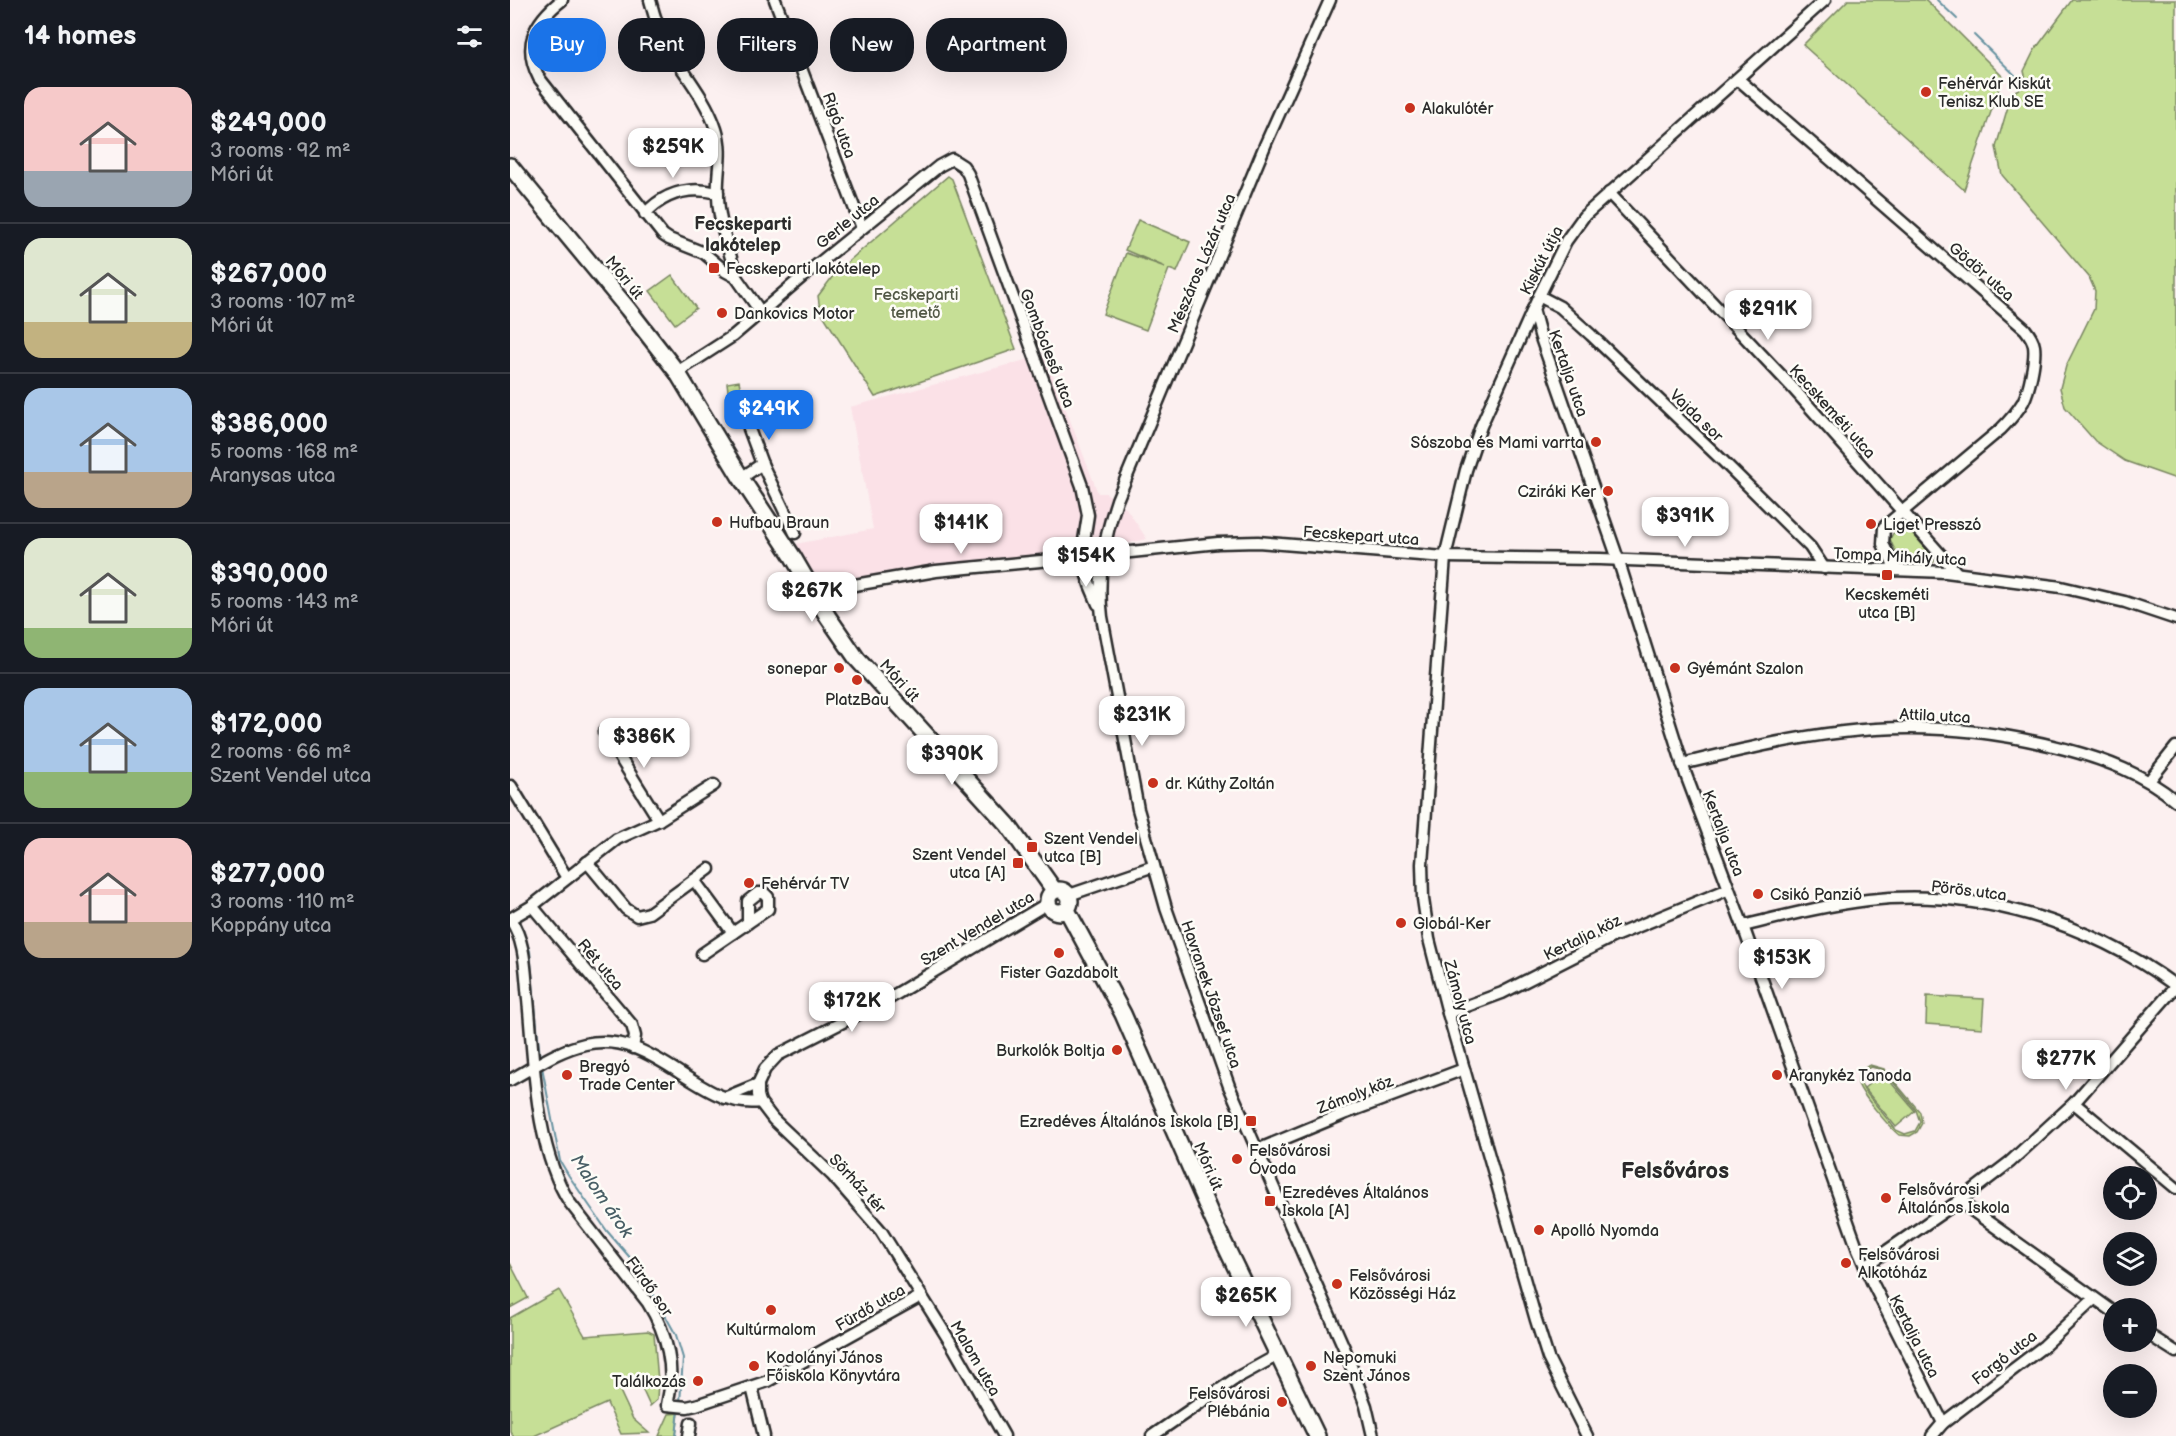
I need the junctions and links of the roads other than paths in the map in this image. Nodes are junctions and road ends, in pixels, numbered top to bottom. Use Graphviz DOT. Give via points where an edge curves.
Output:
graph roads {
  1 [pos="561,0"];
  2 [pos="650,0"];
  3 [pos="775,0"];
  4 [pos="1330,0"];
  5 [pos="1825,0"];
  6 [pos="1738,79"];
  7 [pos="952,159"];
  8 [pos="510,166"];
  9 [pos="718,193"];
  10 [pos="1609,193"];
  11 [pos="645,214"];
  12 [pos="862,228"];
  13 [pos="736,277"];
  14 [pos="1539,296"];
  15 [pos="1533,309"];
  16 [pos="760,311"];
  17 [pos="677,372"];
  18 [pos="749,429"];
  19 [pos="762,464"];
  20 [pos="741,478"];
  21 [pos="1902,511"];
  22 [pos="795,533"];
  23 [pos="1085,538"];
  24 [pos="1105,540"];
  25 [pos="1444,557"];
  26 [pos="1618,559"];
  27 [pos="1102,561"];
  28 [pos="1084,562"];
  29 [pos="1824,568"];
  30 [pos="1896,570"];
  31 [pos="1957,573"];
  32 [pos="843,587"];
  33 [pos="1101,609"];
  34 [pos="2176,619"];
  35 [pos="604,732"];
  36 [pos="2176,747"];
  37 [pos="1682,764"];
  38 [pos="2149,781"];
  39 [pos="714,784"];
  40 [pos="511,786"];
  41 [pos="2176,801"];
  42 [pos="659,820"];
  43 [pos="587,862"];
  44 [pos="1154,866"];
  45 [pos="709,869"];
  46 [pos="567,878"];
  47 [pos="694,880"];
  48 [pos="1729,889"];
  49 [pos="1060,900"];
  50 [pos="532,906"];
  51 [pos="510,919"];
  52 [pos="748,923"];
  53 [pos="1743,926"];
  54 [pos="733,933"];
  55 [pos="702,954"];
  56 [pos="2175,989"];
  57 [pos="1448,1013"];
  58 [pos="633,1048"];
  59 [pos="535,1067"];
  60 [pos="1464,1069"];
  61 [pos="510,1080"];
  62 [pos="758,1084"];
  63 [pos="724,1098"];
  64 [pos="760,1102"];
  65 [pos="2074,1103"];
  66 [pos="1257,1150"];
  67 [pos="2176,1188"];
  68 [pos="1959,1201"];
  69 [pos="1865,1266"];
  70 [pos="921,1296"];
  71 [pos="2094,1299"];
  72 [pos="2103,1305"];
  73 [pos="2157,1340"];
  74 [pos="2176,1352"];
  75 [pos="1278,1355"];
  76 [pos="752,1387"];
  77 [pos="670,1405"];
  78 [pos="691,1423"];
  79 [pos="1943,1423"];
  80 [pos="689,1436"];
  81 [pos="764,1436"];
  82 [pos="1004,1436"];
  83 [pos="1152,1436"];
  84 [pos="1317,1436"];
  85 [pos="1373,1436"];
  86 [pos="1587,1436"];
  87 [pos="1932,1436"];
  1 -- 11 [label="street" via="540,20 531,44 539,78"];
  2 -- 9 [label="street" via="665,42 715,127 721,159"];
  3 -- 12 [label="street, Rigó utca"];
  4 -- 24 [label="street, Mészáros Lázár utca" via="1117,500"];
  5 -- 6 [label="street, Kiskút útja"];
  6 -- 10 [label="street, Kiskút útja"];
  6 -- 21 [label="street, Gödör utca" via="2032,339 2034,355 2027,392 2014,415"];
  7 -- 12 [label="street, Gerle utca" via="939,165"];
  7 -- 23 [label="street, Gombócleső utca" via="968,174 1073,458 1086,502"];
  8 -- 17 [label="main road, Móri út"];
  9 -- 11 [label="street" via="683,191 660,200"];
  9 -- 13 [label="street" via="721,226"];
  10 -- 14 [label="street, Kiskút útja" via="1584,216 1566,241"];
  10 -- 21 [label="street, Kecskeméti utca" via="1791,386"];
  11 -- 13 [label="street" via="669,239 704,253"];
  12 -- 16 [label="street, Gerle utca"];
  13 -- 16 [label="street"];
  14 -- 15 [label="street, Kiskút útja"];
  14 -- 29 [label="street, Vajda sor" via="1560,307 1599,343 1810,547"];
  15 -- 25 [label="street, Kiskút útja" via="1473,448"];
  15 -- 26 [label="street, Kertalja utca"];
  16 -- 17 [label="street, Gerle utca" via="733,336"];
  17 -- 20 [label="main road, Móri út"];
  18 -- 19 [label="street"];
  19 -- 20 [label="street"];
  19 -- 22 [label="street"];
  20 -- 49 [label="main road, Móri út" via="857,659 1008,825"];
  21 -- 30 [label="street" via="1884,526 1882,538"];
  21 -- 31 [label="street, Kecskeméti utca"];
  23 -- 24 [label="street"];
  23 -- 28 [label="street, Gombócleső utca"];
  24 -- 27 [label="street, Havranek József utca"];
  25 -- 26 [label="street, Fecskepart utca"];
  25 -- 27 [label="street, Fecskepart utca" via="1240,542"];
  25 -- 57 [label="street, Zámoly utca" via="1422,881 1426,922"];
  26 -- 29 [label="street, Tompa Mihály utca"];
  26 -- 37 [label="street, Kertalja utca"];
  27 -- 28 [label="street, Fecskepart utca"];
  27 -- 33 [label="street, Havranek József utca"];
  28 -- 32 [label="street" via="936,571"];
  28 -- 33 [label="street" via="1089,585"];
  29 -- 30 [label="street, Tompa Mihály utca"];
  30 -- 31 [label="street, Tompa Mihály utca"];
  31 -- 34 [label="street, Tompa Mihály utca" via="2091,593"];
  33 -- 44 [label="street, Havranek József utca" via="1138,809"];
  35 -- 42 [label="street"];
  36 -- 38 [label="street"];
  37 -- 38 [label="street, Attila utca" via="1818,735 1935,728 2058,747 2116,765"];
  37 -- 48 [label="street, Kertalja utca"];
  38 -- 41 [label="street, Attila utca"];
  39 -- 42 [label="street"];
  40 -- 46 [label="street"];
  42 -- 43 [label="street" via="616,839"];
  43 -- 46 [label="street"];
  43 -- 47 [label="street" via="626,909 637,916 649,913"];
  44 -- 49 [label="street, Szent Vendel utca"];
  44 -- 66 [label="street, Havranek József utca" via="1222,1069"];
  45 -- 47 [label="street"];
  46 -- 50 [label="street"];
  47 -- 54 [label="street"];
  48 -- 53 [label="street, Kertalja utca"];
  48 -- 57 [label="street, Kertalja köz" via="1612,938 1502,993"];
  49 -- 62 [label="street, Szent Vendel utca" via="888,999 777,1055"];
  49 -- 75 [label="main road, Móri út" via="1123,1014 1214,1222"];
  50 -- 51 [label="street"];
  50 -- 58 [label="street, Rét utca" via="632,1025"];
  51 -- 59 [label="street, Fürdő sor" via="523,954"];
  52 -- 54 [label="street"];
  53 -- 56 [label="street, Pörös utca" via="1869,900 1973,902 2022,912 2088,935 2148,965"];
  53 -- 69 [label="street, Kertalja utca"];
  54 -- 55 [label="street"];
  56 -- 65 [label="street"];
  57 -- 60 [label="street, Zámoly utca"];
  58 -- 59 [label="street" via="595,1043 570,1048"];
  58 -- 63 [label="street" via="661,1059"];
  59 -- 61 [label="street"];
  59 -- 77 [label="street, Fürdő sor" via="544,1132 562,1190 648,1303 663,1331"];
  60 -- 66 [label="street, Zámoly köz"];
  60 -- 86 [label="street, Zámoly utca" via="1548,1358"];
  62 -- 63 [label="street"];
  62 -- 64 [label="street"];
  63 -- 64 [label="street" via="740,1103"];
  64 -- 70 [label="street, Sörház tér" via="881,1231"];
  65 -- 67 [label="street"];
  65 -- 68 [label="street" via="2010,1162"];
  66 -- 85 [label="street, Havranek József utca" via="1345,1350"];
  68 -- 69 [label="street"];
  68 -- 71 [label="street"];
  69 -- 79 [label="street, Kertalja utca"];
  70 -- 76 [label="street, Fürdő utca"];
  70 -- 82 [label="street, Malom utca"];
  71 -- 72 [label="street"];
  71 -- 79 [label="street, Forgó utca" via="2044,1346"];
  73 -- 74 [label="street"];
  75 -- 83 [label="street" via="1238,1377"];
  75 -- 84 [label="main road, Móri út"];
  76 -- 77 [label="street, Fürdő utca" via="687,1407"];
  76 -- 81 [label="street"];
  78 -- 80 [label="street"];
  79 -- 87 [label="street, Forgó utca"];
}
